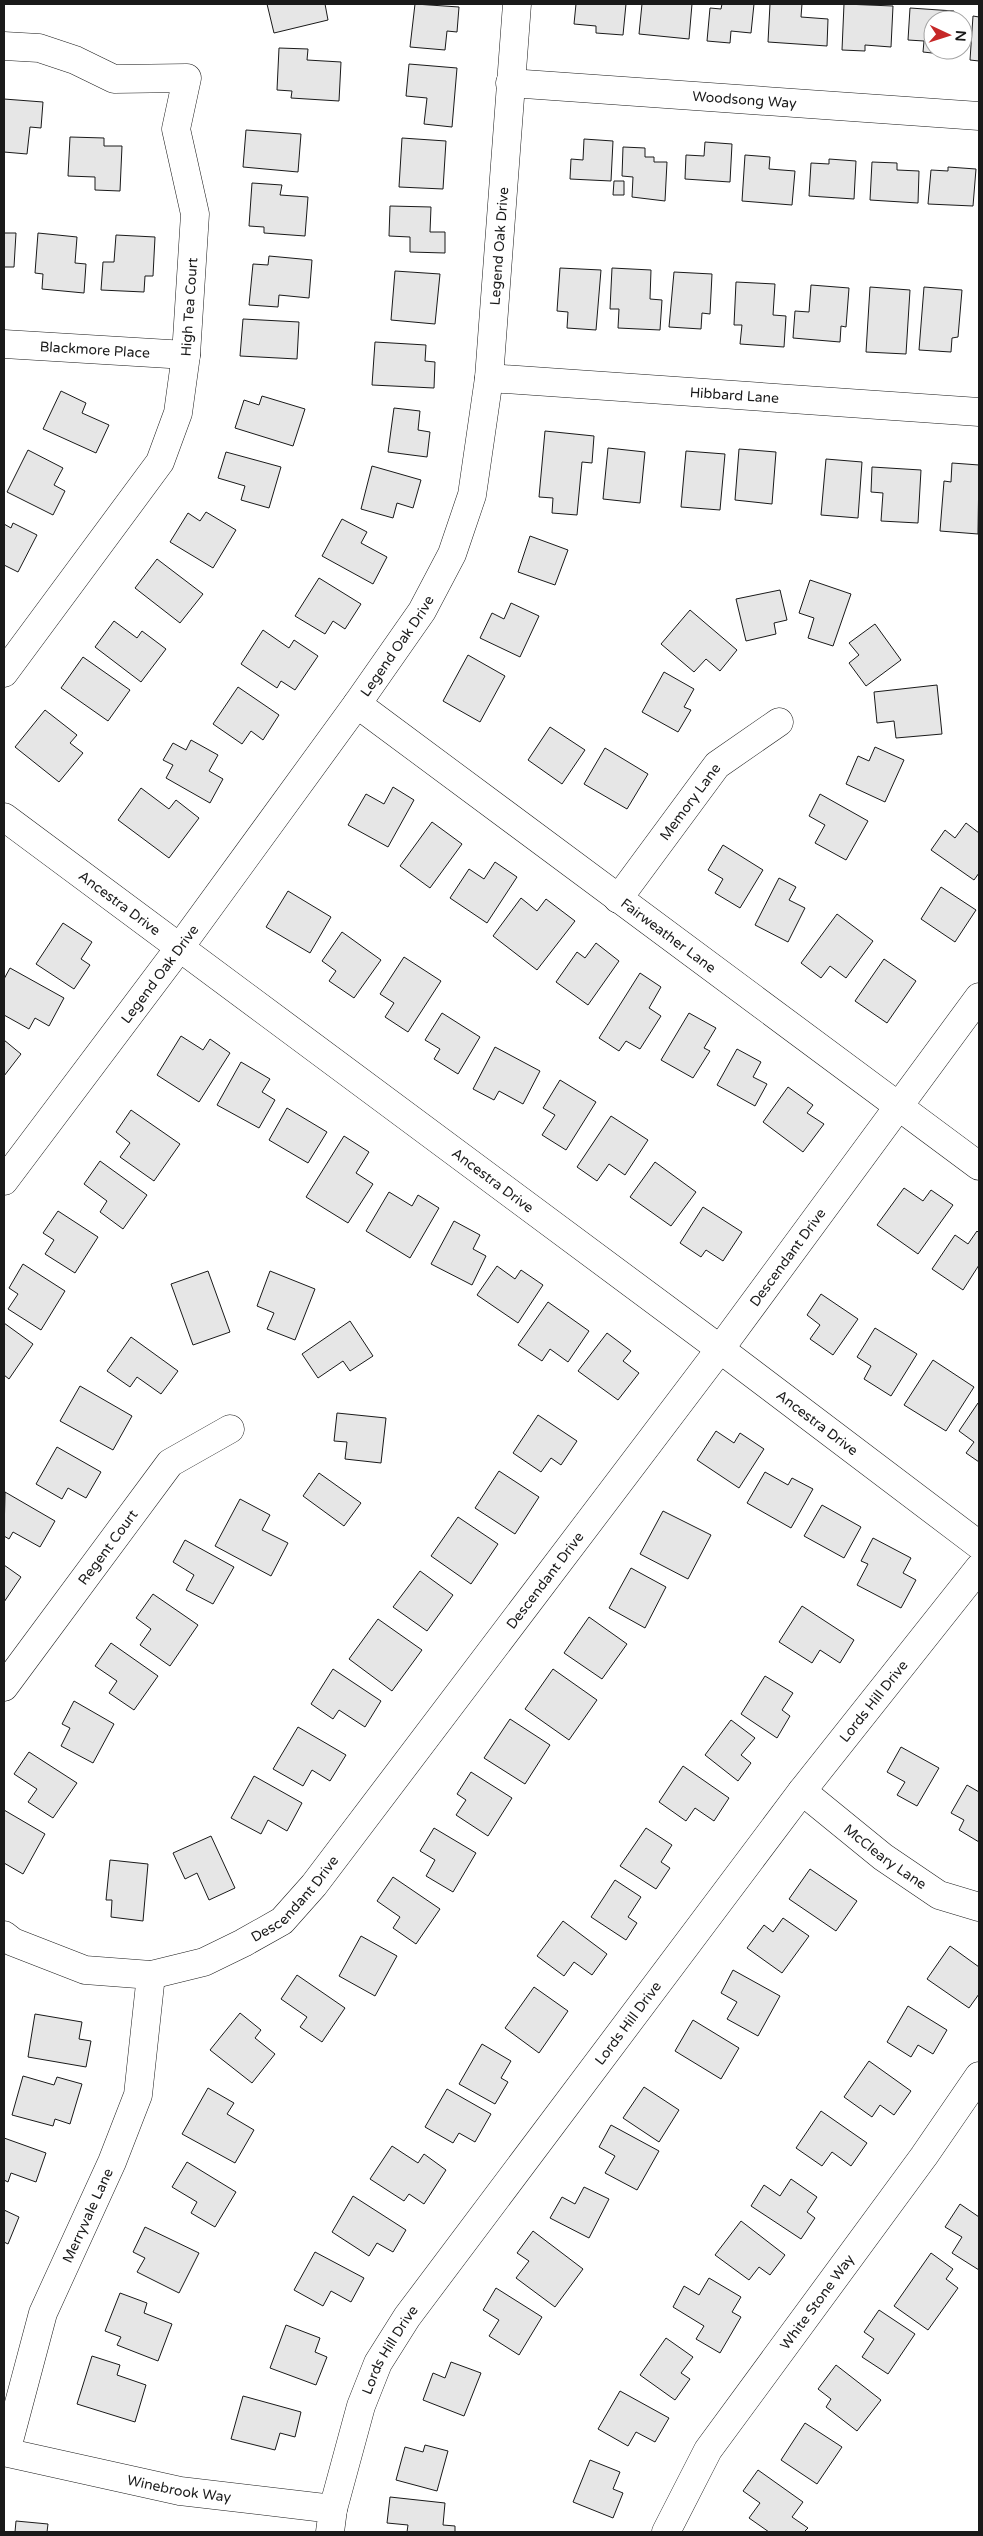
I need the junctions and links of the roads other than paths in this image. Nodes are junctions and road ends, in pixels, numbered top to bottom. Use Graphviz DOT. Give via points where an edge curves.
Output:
graph roads {
  1 [pos="517,4"];
  2 [pos="4,46"];
  3 [pos="510,83"];
  4 [pos="979,116"];
  5 [pos="4,344"];
  6 [pos="186,355"];
  7 [pos="489,378"];
  8 [pos="979,412"];
  9 [pos="4,673"];
  10 [pos="358,704"];
  11 [pos="779,722"];
  12 [pos="4,817"];
  13 [pos="618,899"];
  14 [pos="180,947"];
  15 [pos="979,997"];
  16 [pos="898,1105"];
  17 [pos="979,1166"];
  18 [pos="4,1181"];
  19 [pos="720,1349"];
  20 [pos="230,1430"];
  21 [pos="979,1545"];
  22 [pos="979,1568"];
  23 [pos="4,1687"];
  24 [pos="802,1790"];
  25 [pos="979,1907"];
  26 [pos="4,1935"];
  27 [pos="151,1975"];
  28 [pos="979,2076"];
  29 [pos="5,2452"];
  30 [pos="332,2520"];
  31 [pos="666,2532"];
  1 -- 3 [label="street, Legend Oak Drive"];
  2 -- 6 [label="street, High Tea Court" via="39,48 114,79 187,78 176,129 195,214"];
  3 -- 4 [label="street, Woodsong Way"];
  3 -- 7 [label="street, Legend Oak Drive"];
  5 -- 6 [label="street, Blackmore Place"];
  6 -- 9 [label="street, High Tea Court" via="178,413 160,462"];
  7 -- 8 [label="street, Hibbard Lane"];
  7 -- 10 [label="street, Legend Oak Drive" via="472,495 452,554 422,611"];
  10 -- 13 [label="street, Fairweather Lane"];
  10 -- 14 [label="street, Legend Oak Drive"];
  11 -- 13 [label="street, Memory Lane" via="717,766"];
  12 -- 14 [label="street, Ancestra Drive"];
  13 -- 16 [label="street, Fairweather Lane"];
  14 -- 18 [label="street, Legend Oak Drive"];
  14 -- 19 [label="street, Ancestra Drive"];
  15 -- 16 [label="street, Descendant Drive"];
  16 -- 17 [label="street, Fairweather Lane"];
  16 -- 19 [label="street, Descendant Drive"];
  19 -- 21 [label="street, Ancestra Drive"];
  19 -- 27 [label="street, Descendant Drive" via="314,1885 282,1920 243,1943 204,1962"];
  20 -- 23 [label="street, Regent Court" via="170,1463"];
  22 -- 24 [label="street, Lords Hill Drive"];
  24 -- 25 [label="street, McCleary Lane" via="883,1857 939,1894"];
  24 -- 30 [label="street, Lords Hill Drive" via="406,2317 378,2363 361,2406"];
  26 -- 27 [label="street, Descendant Drive" via="13,1942 84,1970"];
  27 -- 29 [label="street, Merryvale Lane" via="138,2095 112,2162 43,2313"];
  28 -- 31 [label="street, White Stone Way" via="708,2450"];
  29 -- 30 [label="street, Winebrook Way"];
}
